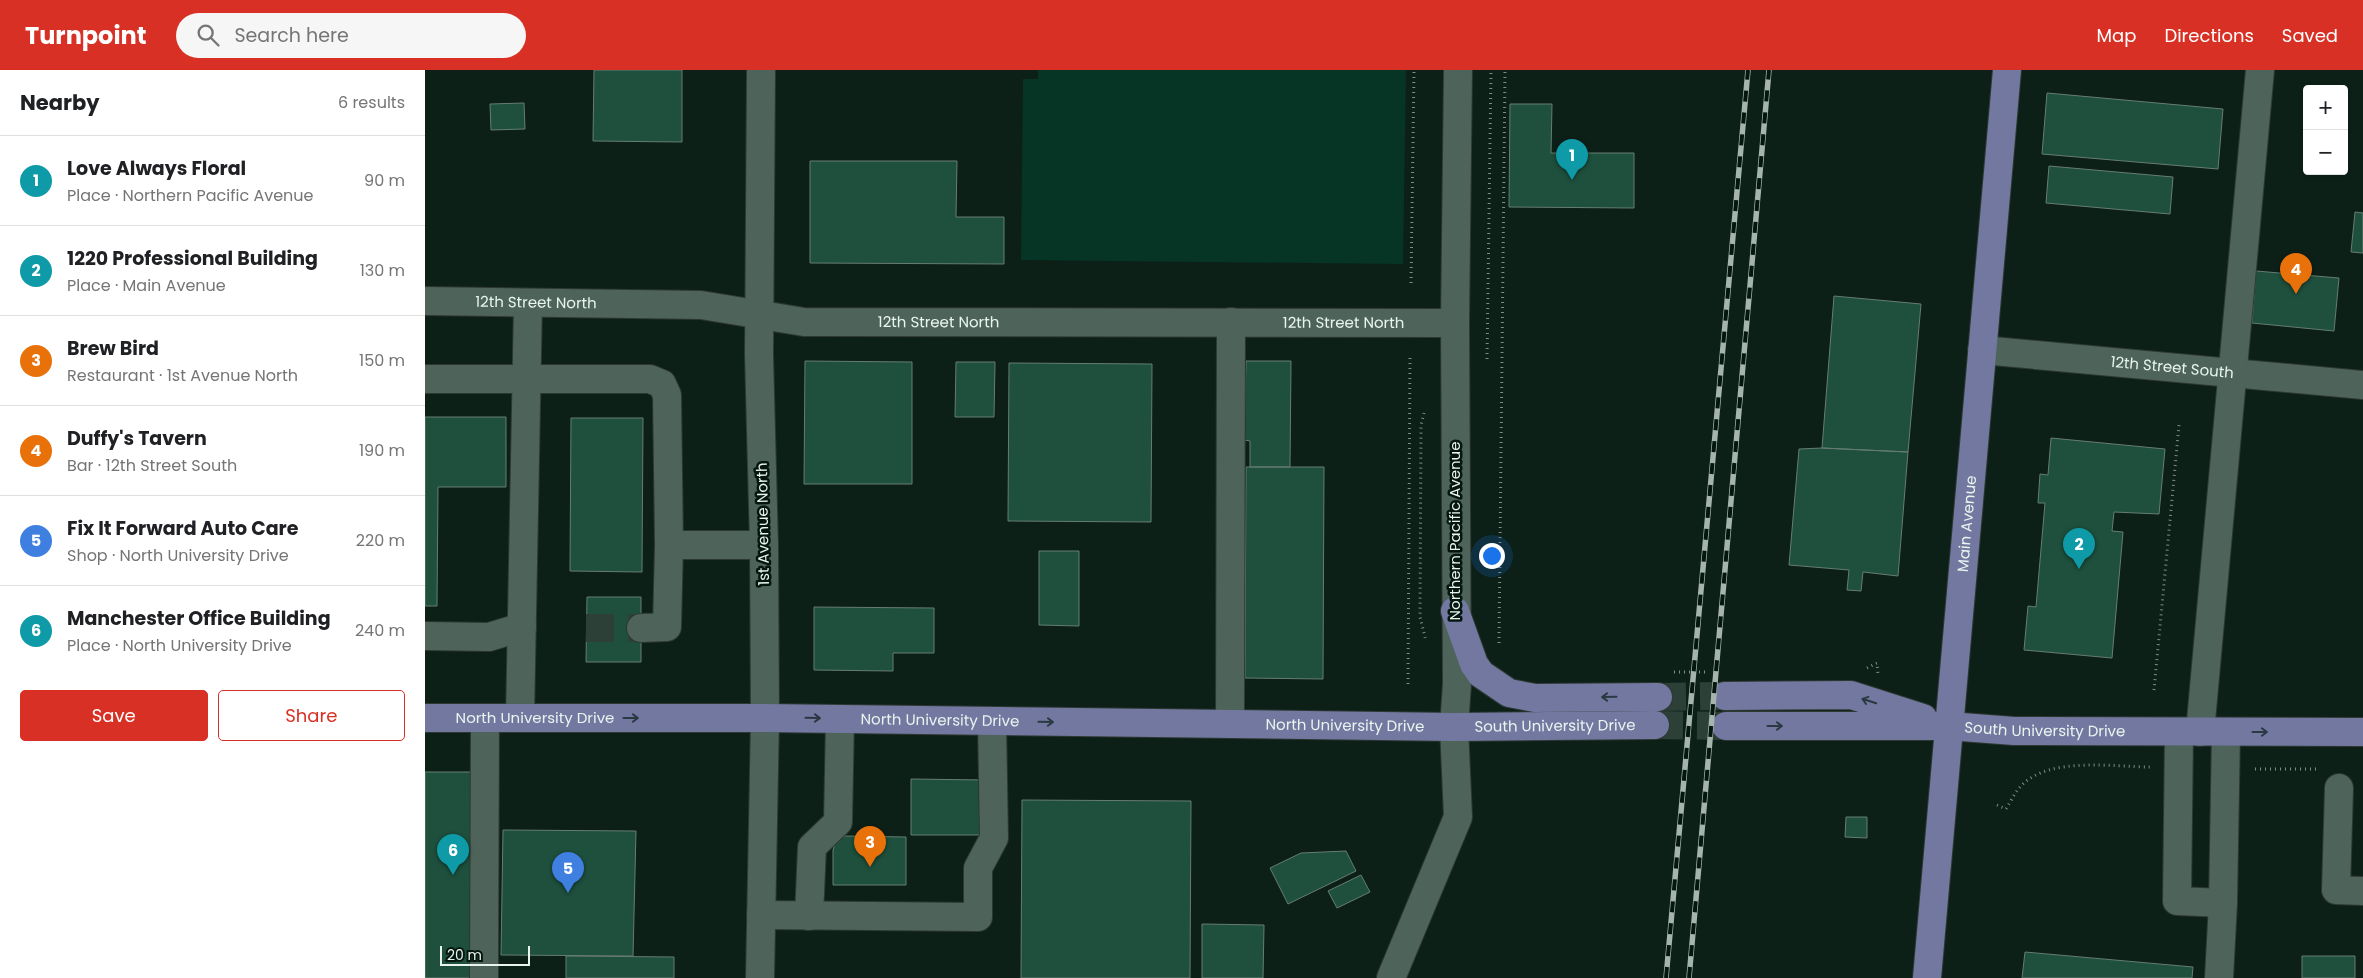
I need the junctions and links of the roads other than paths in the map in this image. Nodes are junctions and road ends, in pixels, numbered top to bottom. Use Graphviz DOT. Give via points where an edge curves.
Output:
graph roads {
  1 [pos="761,70"];
  2 [pos="1458,70"];
  3 [pos="2007,70"];
  4 [pos="2260,70"];
  5 [pos="425,301"];
  6 [pos="528,303"];
  7 [pos="759,314"];
  8 [pos="1231,322"];
  9 [pos="1455,323"];
  10 [pos="1982,350"];
  11 [pos="2233,373"];
  12 [pos="425,380"];
  13 [pos="526,380"];
  14 [pos="2363,385"];
  15 [pos="669,545"];
  16 [pos="764,545"];
  17 [pos="1455,611"];
  18 [pos="522,627"];
  19 [pos="641,628"];
  20 [pos="425,636"];
  21 [pos="1721,684"];
  22 [pos="1658,696"];
  23 [pos="425,718"];
  24 [pos="485,718"];
  25 [pos="520,718"];
  26 [pos="765,718"];
  27 [pos="840,719"];
  28 [pos="992,721"];
  29 [pos="1230,724"];
  30 [pos="1655,725"];
  31 [pos="1726,726"];
  32 [pos="1949,726"];
  33 [pos="1454,727"];
  34 [pos="2201,732"];
  35 [pos="2363,732"];
  36 [pos="2339,788"];
  37 [pos="2363,891"];
  38 [pos="2223,903"];
  39 [pos="761,915"];
  40 [pos="809,916"];
  41 [pos="484,978"];
  42 [pos="760,978"];
  43 [pos="1391,978"];
  44 [pos="1927,978"];
  45 [pos="2219,978"];
  1 -- 7 [label="street, 1st Avenue North"];
  2 -- 9 [label="street, Northern Pacific Avenue"];
  3 -- 10 [label="main road, Main Avenue"];
  4 -- 11 [label="street"];
  5 -- 6 [label="street, 12th Street North"];
  6 -- 7 [label="street, 12th Street North" via="701,305"];
  6 -- 13 [label="street"];
  7 -- 8 [label="street, 12th Street North" via="803,322"];
  7 -- 16 [label="street, 1st Avenue North"];
  8 -- 9 [label="street, 12th Street North"];
  8 -- 29 [label="street"];
  9 -- 17 [label="street, Northern Pacific Avenue"];
  10 -- 11 [label="street, 12th Street South"];
  10 -- 32 [label="main road, Main Avenue"];
  11 -- 14 [label="street, 12th Street South"];
  11 -- 34 [label="street"];
  12 -- 13 [label="street"];
  13 -- 15 [label="street" via="650,379 662,384 667,395"];
  13 -- 18 [label="street"];
  15 -- 16 [label="street"];
  15 -- 19 [label="street" via="667,627"];
  16 -- 26 [label="street, 1st Avenue North"];
  22 -- 17 [label="main road, one-way" via="1535,698 1509,693 1481,674 1474,664"];
  17 -- 33 [label="street, Northern Pacific Avenue" via="1457,684"];
  18 -- 20 [label="street" via="489,637"];
  18 -- 25 [label="street"];
  32 -- 21 [label="main road, one-way" via="1851,695"];
  23 -- 24 [label="main road, North University Drive"];
  24 -- 25 [label="main road, North University Drive"];
  24 -- 41 [label="street"];
  25 -- 26 [label="main road, North University Drive, one-way"];
  26 -- 27 [label="main road, North University Drive, one-way"];
  26 -- 39 [label="street, 1st Avenue North"];
  27 -- 28 [label="main road, North University Drive"];
  27 -- 40 [label="street" via="839,822 811,847"];
  28 -- 29 [label="main road, North University Drive, one-way"];
  28 -- 40 [label="street" via="994,838 978,868 978,917"];
  29 -- 33 [label="main road, North University Drive"];
  30 -- 33 [label="main road, South University Drive"];
  31 -- 32 [label="main road, South University Drive, one-way"];
  32 -- 34 [label="main road, South University Drive" via="2014,732"];
  32 -- 44 [label="main road, Main Avenue"];
  33 -- 43 [label="street, Northern Pacific Avenue" via="1458,818"];
  34 -- 35 [label="main road, South University Drive, one-way"];
  34 -- 38 [label="street"];
  34 -- 38 [label="street" via="2177,901"];
  36 -- 37 [label="street" via="2336,890"];
  38 -- 45 [label="street"];
  39 -- 40 [label="street"];
  39 -- 42 [label="street, 1st Avenue North"];
}
